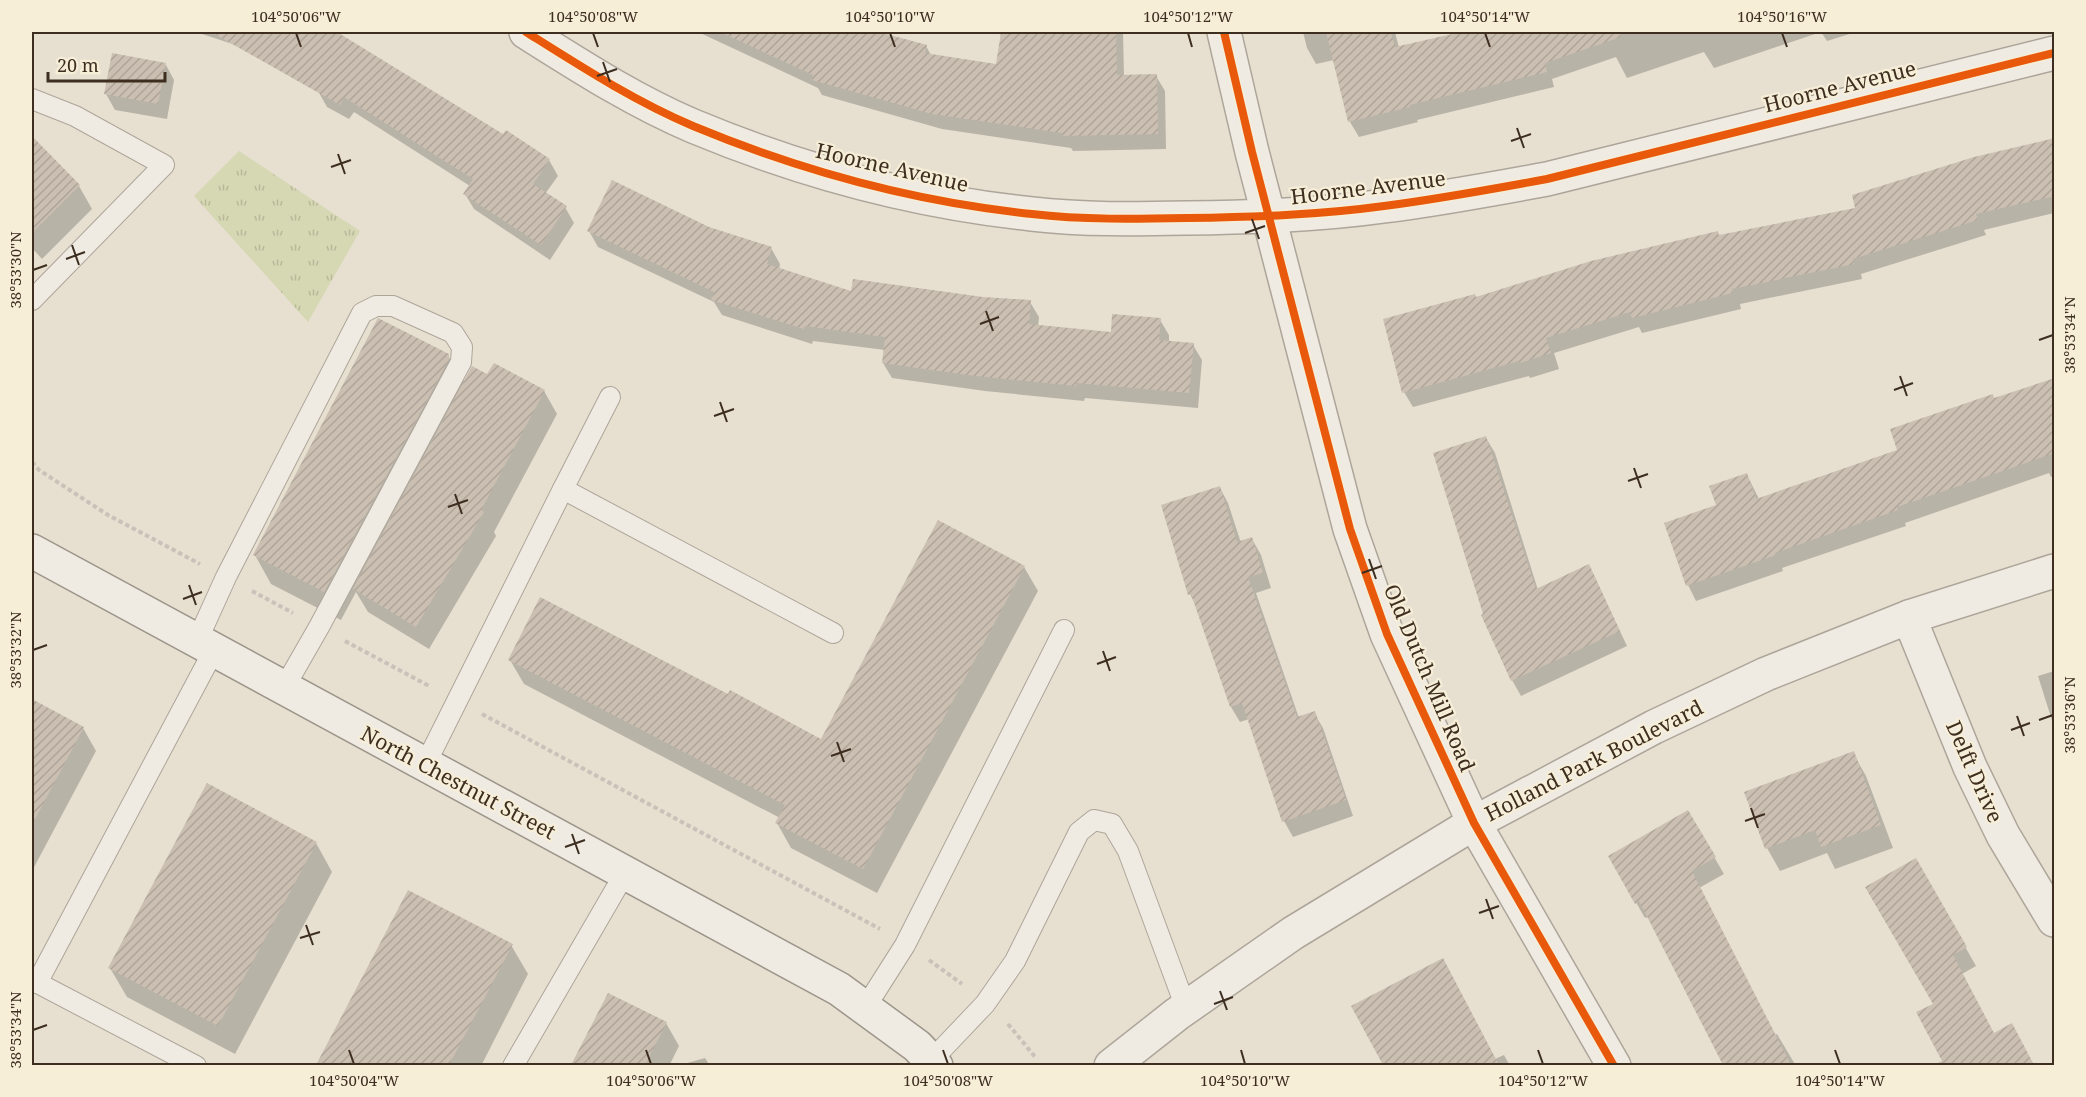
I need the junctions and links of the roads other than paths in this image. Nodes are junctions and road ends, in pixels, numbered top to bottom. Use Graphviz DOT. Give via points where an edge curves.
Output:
graph roads {
  1 [pos="526,32"];
  2 [pos="1224,32"];
  3 [pos="2055,53"];
  4 [pos="32,99"];
  5 [pos="1269,217"];
  6 [pos="32,300"];
  7 [pos="610,397"];
  8 [pos="563,489"];
  9 [pos="32,551"];
  10 [pos="2055,571"];
  11 [pos="1909,617"];
  12 [pos="1064,630"];
  13 [pos="833,633"];
  14 [pos="205,645"];
  15 [pos="284,688"];
  16 [pos="425,765"];
  17 [pos="1474,823"];
  18 [pos="625,873"];
  19 [pos="2055,920"];
  20 [pos="34,982"];
  21 [pos="865,1008"];
  22 [pos="1186,1008"];
  23 [pos="931,1064"];
  24 [pos="196,1065"];
  25 [pos="513,1065"];
  26 [pos="1111,1065"];
  27 [pos="1614,1065"];
  1 -- 5 [label="street, Hoorne Avenue" via="609,84 692,125 812,170 919,197 1033,214 1141,219"];
  2 -- 5 [label="street, Old Dutch Mill Road"];
  3 -- 5 [label="street, Hoorne Avenue" via="1547,179 1382,207"];
  4 -- 6 [label="lane" via="75,116 164,165"];
  5 -- 17 [label="street, Old Dutch Mill Road" via="1350,529 1387,634"];
  7 -- 8 [label="lane"];
  8 -- 13 [label="lane"];
  8 -- 16 [label="lane"];
  9 -- 14 [label="street, North Chestnut Street"];
  10 -- 11 [label="street, Holland Park Boulevard"];
  11 -- 17 [label="street, Holland Park Boulevard" via="1766,674 1664,722"];
  11 -- 19 [label="street, Delft Drive" via="1974,777 2003,835"];
  12 -- 21 [label="lane" via="905,945"];
  14 -- 15 [label="street, North Chestnut Street"];
  14 -- 15 [label="lane" via="226,577 363,313 376,306 393,306 453,333 462,348 461,362"];
  14 -- 20 [label="lane"];
  15 -- 16 [label="street, North Chestnut Street"];
  16 -- 18 [label="street, North Chestnut Street"];
  17 -- 22 [label="street, Holland Park Boulevard" via="1293,933"];
  17 -- 27 [label="street, Old Dutch Mill Road"];
  18 -- 21 [label="street, North Chestnut Street" via="839,989"];
  18 -- 25 [label="lane"];
  20 -- 24 [label="lane"];
  21 -- 23 [label="street, North Chestnut Street" via="917,1046"];
  22 -- 23 [label="lane" via="1128,850 1112,824 1094,820 1079,832 1015,961 985,1004"];
  22 -- 26 [label="street, Holland Park Boulevard"];
}
